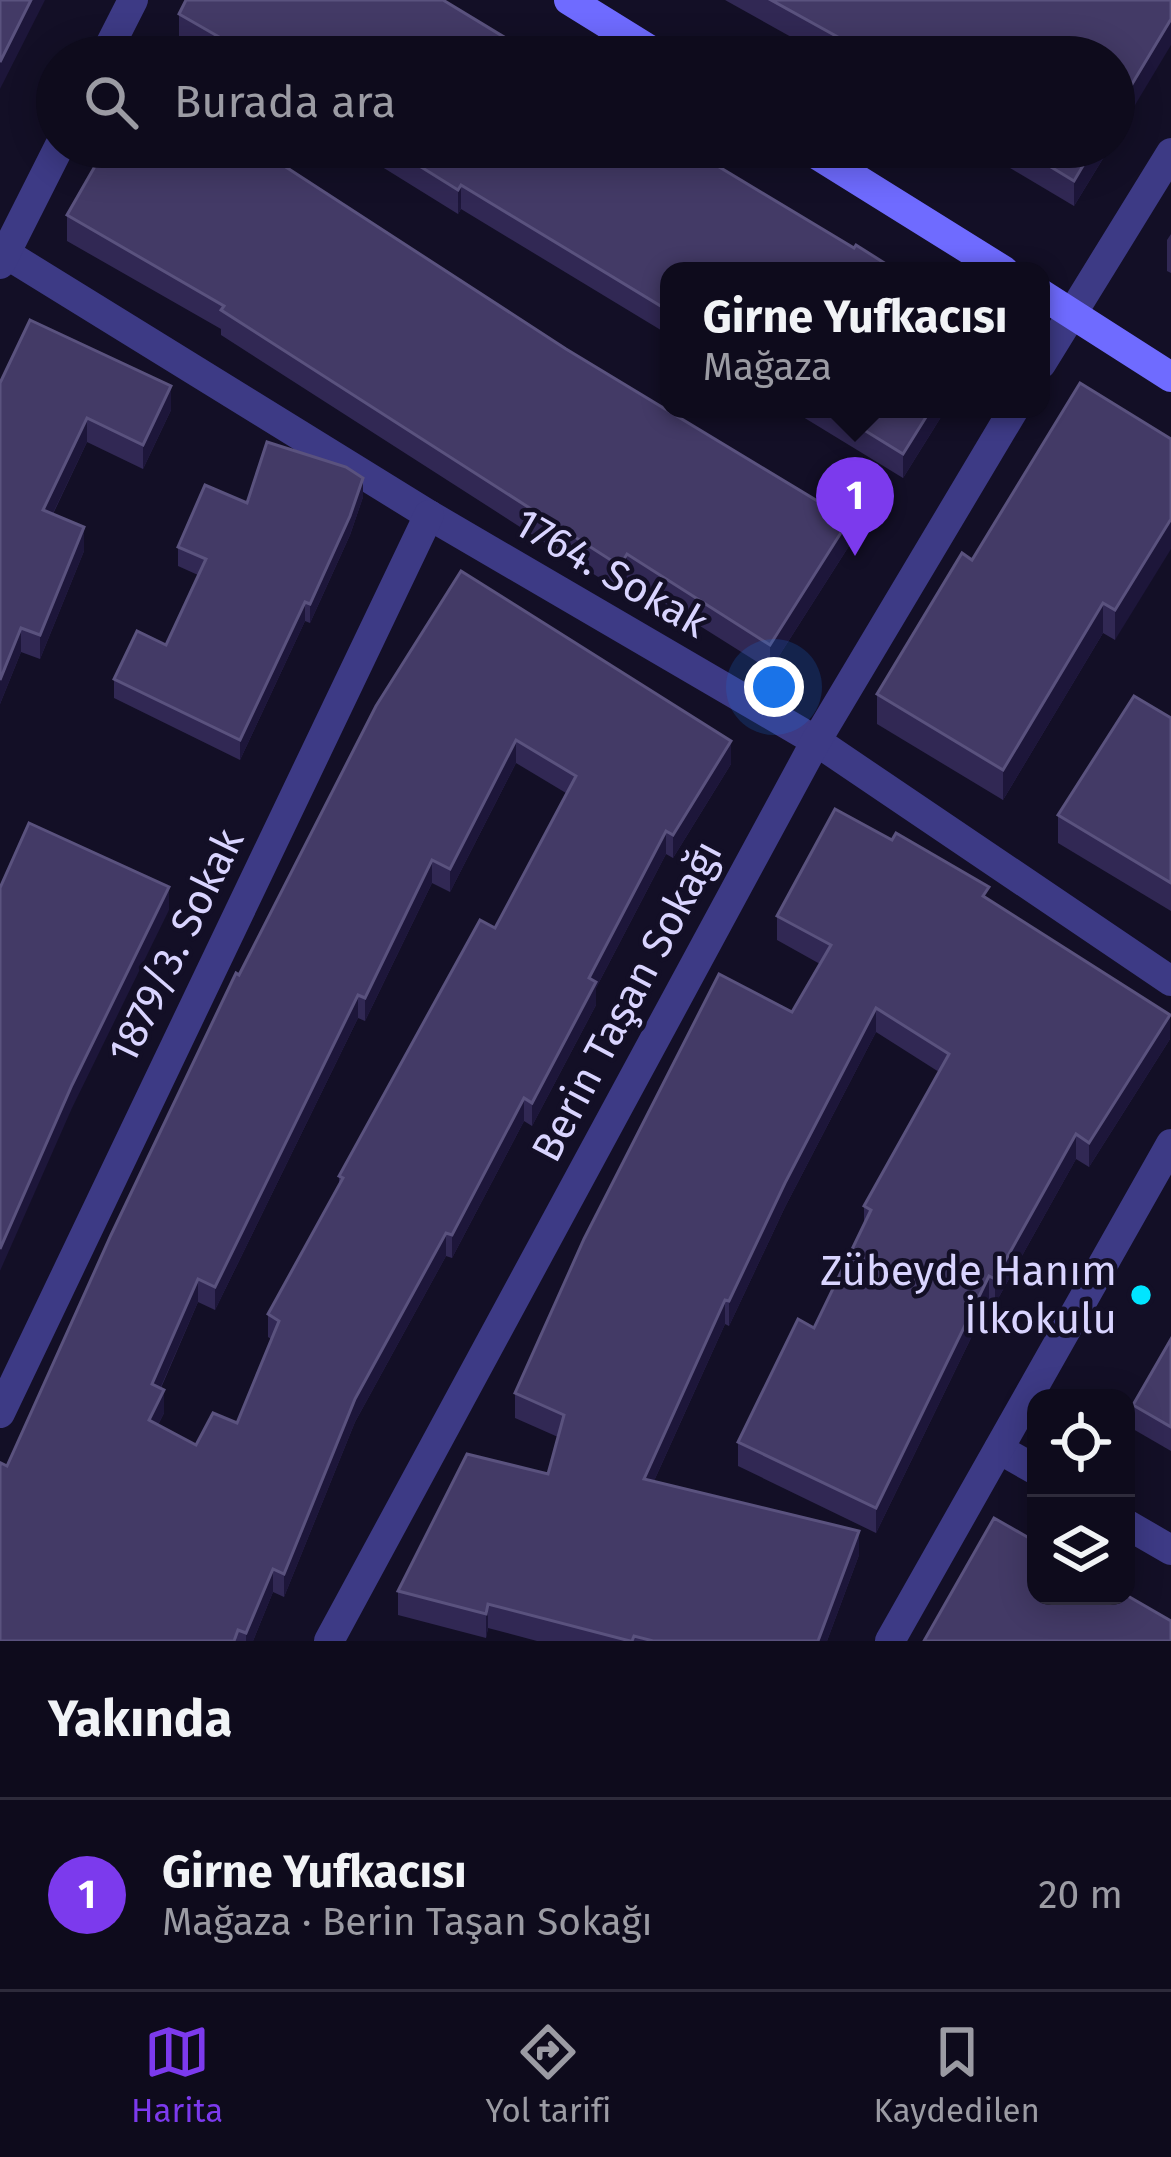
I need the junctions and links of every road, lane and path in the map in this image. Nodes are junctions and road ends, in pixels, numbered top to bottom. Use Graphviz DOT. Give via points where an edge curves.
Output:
graph roads {
  1 [pos="133,0"];
  2 [pos="569,0"];
  3 [pos="115,36"];
  4 [pos="627,36"];
  5 [pos="1171,153"];
  6 [pos="48,168"];
  7 [pos="839,168"];
  8 [pos="2,256"];
  9 [pos="990,262"];
  10 [pos="1050,300"];
  11 [pos="1071,313"];
  12 [pos="1050,349"];
  13 [pos="1171,377"];
  14 [pos="1009,418"];
  15 [pos="429,515"];
  16 [pos="816,741"];
  17 [pos="1171,981"];
  18 [pos="1171,1144"];
  19 [pos="0,1413"];
  20 [pos="999,1449"];
  21 [pos="1027,1466"];
  22 [pos="1135,1529"];
  23 [pos="1171,1550"];
  24 [pos="329,1641"];
  25 [pos="890,1641"];
  1 -- 3 [label="street"];
  2 -- 4 [label="street"];
  5 -- 11 [label="street"];
  6 -- 8 [label="street"];
  7 -- 9 [label="street"];
  8 -- 15 [label="street, 1764. Sokak"];
  10 -- 11 [label="street"];
  11 -- 12 [label="street"];
  11 -- 13 [label="street"];
  14 -- 16 [label="street, Berin Taşan Sokağı"];
  15 -- 16 [label="street, 1764. Sokak"];
  15 -- 19 [label="street, 1879/3. Sokak"];
  16 -- 17 [label="street, 1764. Sokak"];
  16 -- 24 [label="street, Berin Taşan Sokağı"];
  18 -- 20 [label="street"];
  20 -- 21 [label="street"];
  20 -- 25 [label="street"];
  22 -- 23 [label="street"];
}
